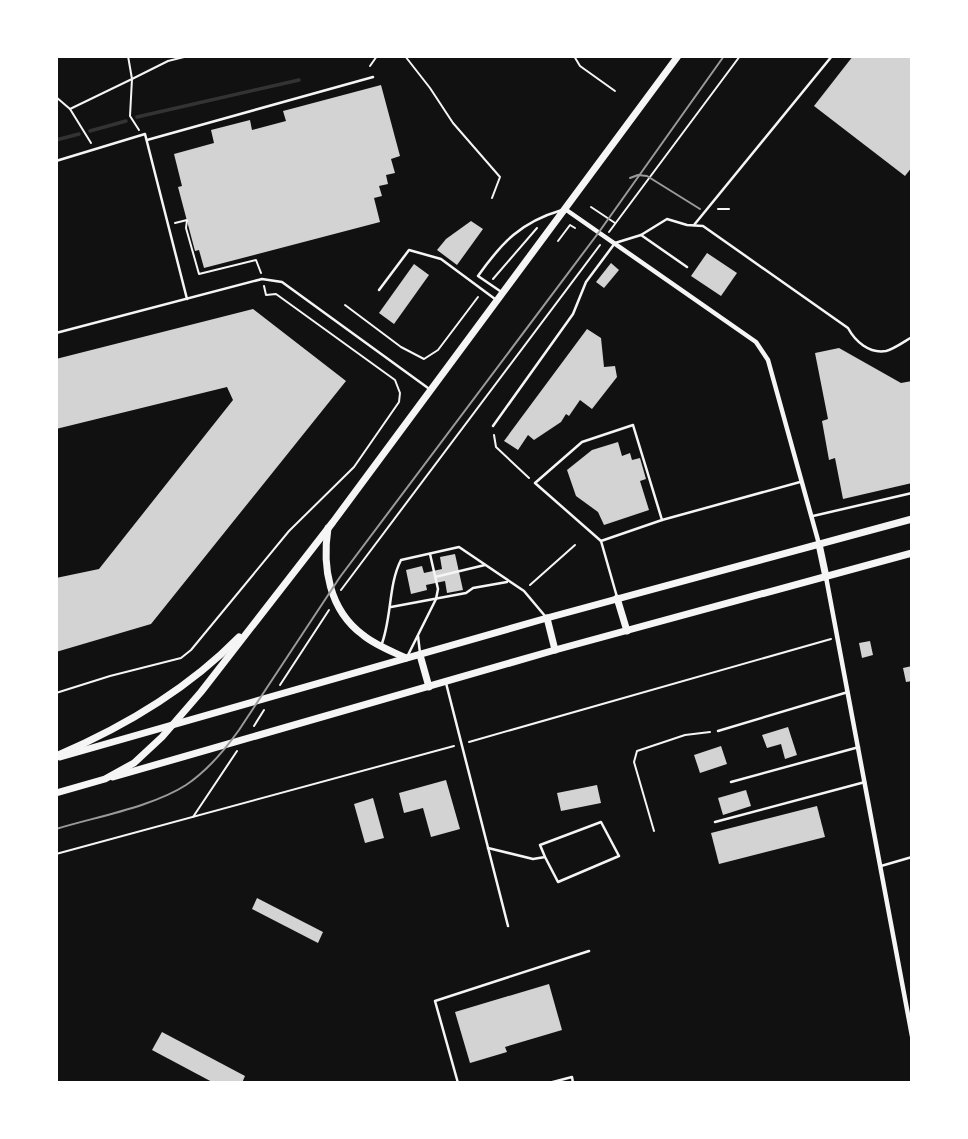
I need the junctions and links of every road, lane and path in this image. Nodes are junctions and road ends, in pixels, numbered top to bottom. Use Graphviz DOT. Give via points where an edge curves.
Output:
graph roads {
  1 [pos="128,56"];
  2 [pos="188,56"];
  3 [pos="377,56"];
  4 [pos="405,56"];
  5 [pos="574,56"];
  6 [pos="678,56"];
  7 [pos="740,56"];
  8 [pos="832,56"];
  9 [pos="370,66"];
  10 [pos="373,76"];
  11 [pos="132,79"];
  12 [pos="615,91"];
  13 [pos="56,97"];
  14 [pos="70,109"];
  15 [pos="141,136"];
  16 [pos="147,140"];
  17 [pos="95,149"];
  18 [pos="56,161"];
  19 [pos="492,198"];
  20 [pos="591,207"];
  21 [pos="565,209"];
  22 [pos="729,209"];
  23 [pos="706,210"];
  24 [pos="616,223"];
  25 [pos="167,224"];
  26 [pos="694,225"];
  27 [pos="538,227"];
  28 [pos="575,228"];
  29 [pos="606,236"];
  30 [pos="642,236"];
  31 [pos="558,241"];
  32 [pos="615,243"];
  33 [pos="687,267"];
  34 [pos="262,279"];
  35 [pos="489,283"];
  36 [pos="379,290"];
  37 [pos="484,290"];
  38 [pos="503,293"];
  39 [pos="187,299"];
  40 [pos="498,301"];
  41 [pos="345,305"];
  42 [pos="56,333"];
  43 [pos="912,337"];
  44 [pos="431,390"];
  45 [pos="493,426"];
  46 [pos="803,481"];
  47 [pos="535,483"];
  48 [pos="912,493"];
  49 [pos="812,516"];
  50 [pos="912,519"];
  51 [pos="662,520"];
  52 [pos="328,528"];
  53 [pos="601,541"];
  54 [pos="819,544"];
  55 [pos="575,545"];
  56 [pos="912,553"];
  57 [pos="430,554"];
  58 [pos="485,565"];
  59 [pos="826,576"];
  60 [pos="435,577"];
  61 [pos="509,582"];
  62 [pos="524,591"];
  63 [pos="436,598"];
  64 [pos="617,598"];
  65 [pos="273,600"];
  66 [pos="335,600"];
  67 [pos="391,607"];
  68 [pos="547,618"];
  69 [pos="627,631"];
  70 [pos="418,636"];
  71 [pos="838,637"];
  72 [pos="381,646"];
  73 [pos="555,650"];
  74 [pos="420,654"];
  75 [pos="407,658"];
  76 [pos="446,682"];
  77 [pos="429,687"];
  78 [pos="848,692"];
  79 [pos="56,693"];
  80 [pos="273,696"];
  81 [pos="173,725"];
  82 [pos="718,730"];
  83 [pos="244,740"];
  84 [pos="461,744"];
  85 [pos="859,747"];
  86 [pos="56,757"];
  87 [pos="105,779"];
  88 [pos="731,782"];
  89 [pos="865,782"];
  90 [pos="56,793"];
  91 [pos="193,817"];
  92 [pos="715,822"];
  93 [pos="654,831"];
  94 [pos="488,848"];
  95 [pos="56,854"];
  96 [pos="545,857"];
  97 [pos="912,857"];
  98 [pos="881,866"];
  99 [pos="508,926"];
  100 [pos="589,951"];
  101 [pos="912,1035"];
  102 [pos="561,1082"];
  103 [pos="457,1083"];
  104 [pos="549,1083"];
  105 [pos="573,1083"];
  1 -- 11 [label="path"];
  2 -- 11 [label="path"];
  3 -- 9 [label="path"];
  4 -- 19 [label="path" via="453,123 500,177"];
  5 -- 12 [label="path" via="580,66"];
  6 -- 21 [label="main road"];
  7 -- 24 [label="path"];
  8 -- 23 [label="lane"];
  10 -- 16 [label="lane"];
  11 -- 14 [label="path"];
  11 -- 15 [label="path" via="130,116"];
  13 -- 14 [label="path"];
  14 -- 17 [label="path"];
  15 -- 16 [label="lane" via="145,134"];
  15 -- 17 [label="lane"];
  16 -- 25 [label="lane"];
  17 -- 18 [label="lane"];
  20 -- 24 [label="path"];
  21 -- 29 [label="street"];
  21 -- 35 [label="lane" via="538,216 501,244 478,275"];
  21 -- 38 [label="main road"];
  22 -- 23 [label="path"];
  23 -- 26 [label="lane"];
  24 -- 29 [label="path"];
  25 -- 34 [label="path" via="187,220 199,274 256,260"];
  25 -- 39 [label="lane"];
  26 -- 30 [label="lane" via="667,219"];
  26 -- 43 [label="lane" via="703,226 848,328 865,347 885,351"];
  27 -- 35 [label="path"];
  28 -- 31 [label="path" via="570,225"];
  29 -- 32 [label="street"];
  29 -- 66 [label="path"];
  30 -- 32 [label="lane"];
  30 -- 33 [label="lane"];
  32 -- 45 [label="lane" via="586,282 573,314"];
  32 -- 46 [label="street" via="756,342 768,360"];
  34 -- 39 [label="lane"];
  34 -- 44 [label="lane" via="282,282"];
  34 -- 79 [label="path" via="266,295 276,294 395,380 399,402 354,467 289,531 191,650 181,658"];
  35 -- 38 [label="lane"];
  36 -- 37 [label="lane" via="409,250 441,258"];
  37 -- 40 [label="lane"];
  37 -- 41 [label="path" via="438,350 424,359"];
  38 -- 40 [label="main road"];
  39 -- 42 [label="lane"];
  40 -- 44 [label="main road"];
  44 -- 52 [label="main road"];
  45 -- 47 [label="path" via="496,447"];
  46 -- 49 [label="street"];
  46 -- 51 [label="lane"];
  47 -- 51 [label="lane" via="582,442 633,425"];
  47 -- 53 [label="lane"];
  48 -- 49 [label="lane"];
  49 -- 54 [label="street"];
  50 -- 54 [label="main road"];
  51 -- 53 [label="lane"];
  52 -- 65 [label="main road"];
  52 -- 66 [label="main road" via="325,557"];
  53 -- 64 [label="lane"];
  54 -- 59 [label="main road"];
  54 -- 64 [label="main road"];
  55 -- 62 [label="path"];
  56 -- 59 [label="main road"];
  57 -- 58 [label="lane" via="458,547"];
  57 -- 60 [label="lane"];
  57 -- 67 [label="lane" via="401,560"];
  58 -- 60 [label="lane"];
  58 -- 61 [label="lane"];
  59 -- 69 [label="main road"];
  59 -- 71 [label="street"];
  60 -- 63 [label="lane"];
  61 -- 62 [label="lane"];
  61 -- 63 [label="lane"];
  62 -- 68 [label="lane"];
  63 -- 67 [label="lane"];
  63 -- 70 [label="lane"];
  64 -- 68 [label="main road"];
  64 -- 69 [label="main road"];
  65 -- 81 [label="main road"];
  65 -- 86 [label="main road" via="216,660 174,693"];
  66 -- 72 [label="main road" via="354,628"];
  66 -- 80 [label="path"];
  67 -- 72 [label="lane"];
  68 -- 73 [label="main road"];
  68 -- 74 [label="main road"];
  69 -- 73 [label="main road"];
  70 -- 74 [label="lane"];
  70 -- 75 [label="lane"];
  71 -- 78 [label="street"];
  71 -- 84 [label="path"];
  72 -- 75 [label="main road"];
  73 -- 76 [label="main road"];
  74 -- 75 [label="main road"];
  74 -- 77 [label="main road"];
  75 -- 80 [label="main road"];
  76 -- 77 [label="main road"];
  76 -- 84 [label="lane"];
  77 -- 83 [label="main road"];
  78 -- 82 [label="lane"];
  78 -- 85 [label="street"];
  80 -- 81 [label="main road"];
  80 -- 83 [label="path"];
  81 -- 86 [label="main road"];
  81 -- 87 [label="main road" via="134,763"];
  82 -- 93 [label="path" via="637,751 634,762"];
  83 -- 87 [label="main road"];
  83 -- 91 [label="path"];
  84 -- 91 [label="path"];
  84 -- 94 [label="lane"];
  85 -- 88 [label="lane"];
  85 -- 89 [label="street"];
  87 -- 90 [label="main road"];
  89 -- 92 [label="lane"];
  89 -- 98 [label="street"];
  91 -- 95 [label="path"];
  94 -- 96 [label="lane" via="533,859"];
  94 -- 99 [label="lane"];
  96 -- 96 [label="lane" via="540,845 601,822 619,856 558,882"];
  97 -- 98 [label="lane"];
  98 -- 101 [label="street"];
  100 -- 103 [label="lane" via="435,1002"];
  102 -- 104 [label="lane"];
  102 -- 105 [label="lane" via="572,1077"];
}
